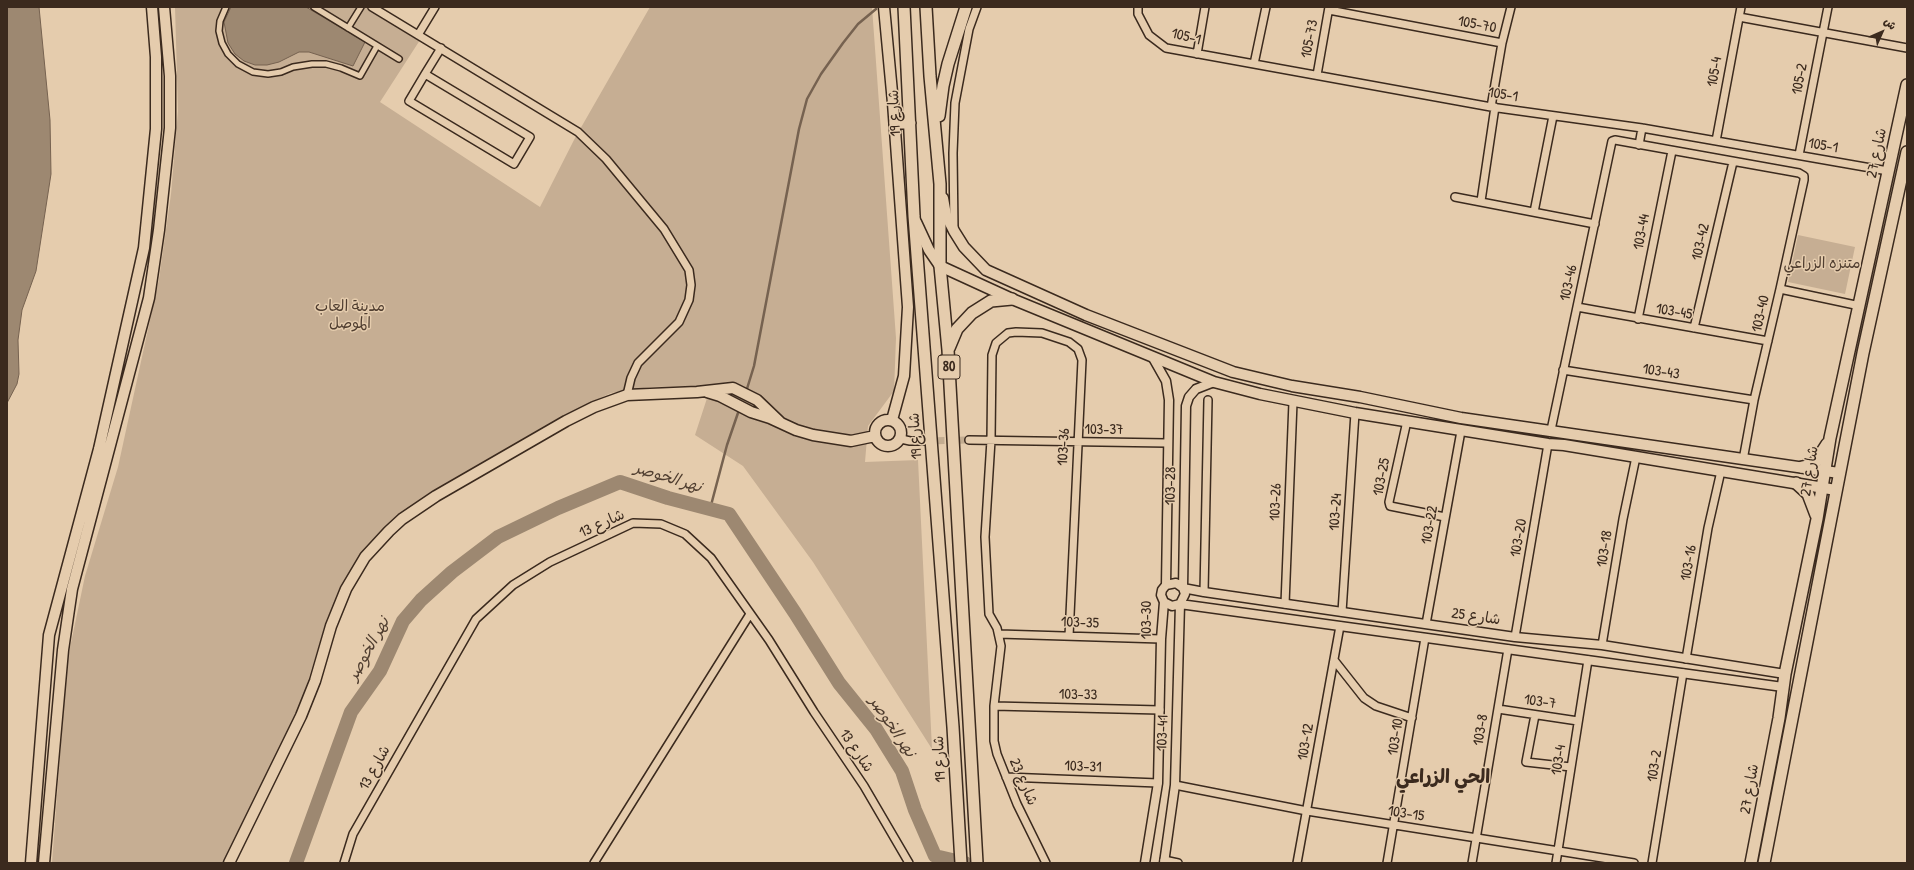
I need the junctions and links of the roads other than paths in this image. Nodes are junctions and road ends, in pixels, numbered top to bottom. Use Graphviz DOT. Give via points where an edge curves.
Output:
graph roads {
  1 [pos="152,7"];
  2 [pos="164,7"];
  3 [pos="226,7"];
  4 [pos="314,7"];
  5 [pos="361,7"];
  6 [pos="372,7"];
  7 [pos="435,7"];
  8 [pos="884,7"];
  9 [pos="903,7"];
  10 [pos="926,7"];
  11 [pos="966,7"];
  12 [pos="977,7"];
  13 [pos="1138,7"];
  14 [pos="1205,7"];
  15 [pos="1266,7"];
  16 [pos="1511,7"];
  17 [pos="1741,7"];
  18 [pos="1828,7"];
  19 [pos="1329,8"];
  20 [pos="1739,17"];
  21 [pos="348,28"];
  22 [pos="1822,32"];
  23 [pos="418,35"];
  24 [pos="1502,43"];
  25 [pos="377,46"];
  26 [pos="441,48"];
  27 [pos="1907,48"];
  28 [pos="1197,54"];
  29 [pos="399,59"];
  30 [pos="1254,64"];
  31 [pos="425,74"];
  32 [pos="1317,75"];
  33 [pos="1907,85"];
  34 [pos="1493,107"];
  35 [pos="1553,116"];
  36 [pos="895,123"];
  37 [pos="910,124"];
  38 [pos="1642,128"];
  39 [pos="1716,141"];
  40 [pos="1639,145"];
  41 [pos="938,150"];
  42 [pos="1672,151"];
  43 [pos="1907,152"];
  44 [pos="1799,155"];
  45 [pos="1733,162"];
  46 [pos="1888,172"];
  47 [pos="940,184"];
  48 [pos="1455,197"];
  49 [pos="1481,201"];
  50 [pos="1534,212"];
  51 [pos="914,216"];
  52 [pos="1595,224"];
  53 [pos="954,231"];
  54 [pos="940,266"];
  55 [pos="986,270"];
  56 [pos="978,285"];
  57 [pos="1780,290"];
  58 [pos="1012,299"];
  59 [pos="1860,306"];
  60 [pos="1577,307"];
  61 [pos="1638,319"];
  62 [pos="1694,328"];
  63 [pos="1768,341"];
  64 [pos="123,345"];
  65 [pos="136,348"];
  66 [pos="948,350"];
  67 [pos="1153,358"];
  68 [pos="1564,370"];
  69 [pos="1214,382"];
  70 [pos="703,392"];
  71 [pos="627,395"];
  72 [pos="1208,400"];
  73 [pos="1754,400"];
  74 [pos="1293,402"];
  75 [pos="1355,413"];
  76 [pos="892,420"];
  77 [pos="1407,421"];
  78 [pos="781,423"];
  79 [pos="1461,430"];
  80 [pos="1551,430"];
  81 [pos="875,436"];
  82 [pos="1830,438"];
  83 [pos="901,439"];
  84 [pos="969,440"];
  85 [pos="991,440"];
  86 [pos="924,442"];
  87 [pos="1168,442"];
  88 [pos="1077,443"];
  89 [pos="1548,444"];
  90 [pos="1636,457"];
  91 [pos="1743,460"];
  92 [pos="1802,467"];
  93 [pos="1721,471"];
  94 [pos="1824,471"];
  95 [pos="1839,473"];
  96 [pos="1796,483"];
  97 [pos="1822,487"];
  98 [pos="1836,490"];
  99 [pos="1445,517"];
  100 [pos="1817,519"];
  101 [pos="1166,585"];
  102 [pos="1183,588"];
  103 [pos="1204,592"];
  104 [pos="1164,602"];
  105 [pos="1180,604"];
  106 [pos="1285,604"];
  107 [pos="1342,612"];
  108 [pos="750,614"];
  109 [pos="1426,624"];
  110 [pos="1340,626"];
  111 [pos="999,634"];
  112 [pos="1069,636"];
  113 [pos="1515,637"];
  114 [pos="1425,638"];
  115 [pos="1161,639"];
  116 [pos="1602,645"];
  117 [pos="1508,649"];
  118 [pos="1686,659"];
  119 [pos="1334,660"];
  120 [pos="1588,660"];
  121 [pos="1683,673"];
  122 [pos="1785,674"];
  123 [pos="1783,687"];
  124 [pos="994,706"];
  125 [pos="1498,709"];
  126 [pos="1160,710"];
  127 [pos="1535,715"];
  128 [pos="1412,718"];
  129 [pos="1578,721"];
  130 [pos="1571,767"];
  131 [pos="1006,777"];
  132 [pos="1158,783"];
  133 [pos="1175,785"];
  134 [pos="1307,811"];
  135 [pos="1394,825"];
  136 [pos="1476,838"];
  137 [pos="1558,851"];
  138 [pos="31,861"];
  139 [pos="44,862"];
  140 [pos="1164,862"];
  141 [pos="229,863"];
  142 [pos="344,863"];
  143 [pos="594,863"];
  144 [pos="909,863"];
  145 [pos="961,863"];
  146 [pos="977,863"];
  147 [pos="1046,863"];
  148 [pos="1145,863"];
  149 [pos="1178,863"];
  150 [pos="1297,863"];
  151 [pos="1387,863"];
  152 [pos="1472,863"];
  153 [pos="1556,863"];
  154 [pos="1634,863"];
  155 [pos="1652,863"];
  156 [pos="1751,863"];
  157 [pos="1764,863"];
  1 -- 64 [label="main road" via="156,57 156,129 144,248"];
  2 -- 65 [label="main road" via="170,76 170,128 149,298"];
  3 -- 25 [label="street" via="220,21 222,43 238,64 253,72 268,74 312,64 341,68 360,76"];
  4 -- 21 [label="street"];
  5 -- 21 [label="street"];
  6 -- 23 [label="street"];
  7 -- 23 [label="street"];
  8 -- 36 [label="main road"];
  9 -- 37 [label="main road, شارع 19 / 80"];
  10 -- 41 [label="main road, شارع 19 / 80"];
  11 -- 41 [label="main road" via="942,86"];
  12 -- 53 [label="street" via="968,29 955,103"];
  13 -- 28 [label="street, 105-1" via="1138,14 1149,35 1166,48"];
  14 -- 28 [label="street"];
  15 -- 30 [label="street"];
  16 -- 24 [label="street"];
  17 -- 20 [label="street, 105-4"];
  18 -- 22 [label="street, 105-2"];
  19 -- 24 [label="street, 105-70"];
  19 -- 32 [label="street, 105-73"];
  20 -- 22 [label="street"];
  20 -- 39 [label="street, 105-4"];
  21 -- 25 [label="street"];
  22 -- 27 [label="street"];
  22 -- 44 [label="street, 105-2"];
  23 -- 26 [label="street"];
  24 -- 34 [label="street"];
  25 -- 29 [label="street"];
  26 -- 31 [label="street"];
  26 -- 71 [label="street" via="578,132 606,159 664,229 689,270 691,292 683,315 638,363"];
  28 -- 30 [label="street, 105-1"];
  30 -- 32 [label="street, 105-1"];
  31 -- 31 [label="street" via="409,101 514,164 530,137"];
  32 -- 34 [label="street, 105-1"];
  33 -- 46 [label="main road, شارع 27"];
  34 -- 35 [label="street, 105-1"];
  34 -- 49 [label="street"];
  35 -- 38 [label="street, 105-1"];
  35 -- 50 [label="street"];
  36 -- 37 [label="main road"];
  36 -- 76 [label="main road" via="908,307 904,376"];
  37 -- 51 [label="main road, شارع 19 / 80"];
  38 -- 39 [label="street, 105-1"];
  38 -- 40 [label="street"];
  39 -- 44 [label="street, 105-1"];
  40 -- 42 [label="street"];
  40 -- 52 [label="street, 103-46" via="1612,141"];
  41 -- 47 [label="main road, شارع 19 / 80"];
  42 -- 45 [label="street"];
  42 -- 61 [label="street, 103-44"];
  43 -- 95 [label="main road, شارع 27"];
  44 -- 46 [label="street, 105-1"];
  45 -- 57 [label="street, 103-40" via="1800,173 1804,176"];
  45 -- 62 [label="street, 103-42"];
  46 -- 59 [label="main road, شارع 27"];
  47 -- 53 [label="main road" via="946,215"];
  47 -- 54 [label="main road, شارع 19 / 80"];
  48 -- 49 [label="street"];
  49 -- 50 [label="street"];
  50 -- 52 [label="street"];
  51 -- 54 [label="main road" via="928,250"];
  51 -- 145 [label="main road, شارع 19 / 80"];
  52 -- 60 [label="street, 103-46"];
  53 -- 55 [label="main road" via="968,252"];
  54 -- 56 [label="main road"];
  54 -- 66 [label="main road, شارع 19 / 80"];
  55 -- 56 [label="main road"];
  55 -- 80 [label="main road" via="1086,315 1233,372 1292,386 1461,418"];
  56 -- 58 [label="main road"];
  57 -- 59 [label="street"];
  57 -- 63 [label="street, 103-40"];
  58 -- 66 [label="main road" via="991,301 972,313 958,329"];
  58 -- 67 [label="main road"];
  59 -- 82 [label="main road, شارع 27"];
  60 -- 61 [label="street, 103-45"];
  60 -- 68 [label="street, 103-46"];
  61 -- 62 [label="street, 103-45"];
  62 -- 63 [label="street, 103-45"];
  63 -- 73 [label="street, 103-40"];
  64 -- 65 [label="main road"];
  64 -- 138 [label="main road" via="91,480 49,635"];
  65 -- 139 [label="main road" via="72,589 63,650"];
  66 -- 146 [label="main road, شارع 19 / 80"];
  67 -- 69 [label="main road"];
  67 -- 87 [label="street, 103-30" via="1168,387"];
  68 -- 73 [label="street, 103-43"];
  68 -- 80 [label="street, 103-46"];
  69 -- 74 [label="main road"];
  69 -- 102 [label="street, 103-28" via="1196,389 1186,406"];
  70 -- 71 [label="main road"];
  70 -- 78 [label="main road" via="713,393 751,412"];
  70 -- 78 [label="main road" via="738,389 756,400"];
  71 -- 141 [label="main road" via="566,421 436,496 402,519 376,544 346,589 301,716"];
  72 -- 103 [label="street"];
  73 -- 91 [label="street, 103-40"];
  74 -- 75 [label="main road"];
  74 -- 106 [label="street, 103-26"];
  75 -- 77 [label="main road"];
  75 -- 107 [label="street, 103-24"];
  76 -- 81 [label="main road" via="880,423 875,430"];
  76 -- 83 [label="main road" via="900,425"];
  77 -- 79 [label="main road"];
  77 -- 99 [label="street, 103-25" via="1390,506"];
  78 -- 81 [label="main road" via="796,430 837,440 851,441"];
  79 -- 89 [label="main road"];
  79 -- 99 [label="street, 103-22"];
  80 -- 91 [label="main road"];
  81 -- 83 [label="main road" via="878,442 886,447 895,445"];
  82 -- 92 [label="main road" via="1816,461"];
  82 -- 94 [label="main road, شارع 27"];
  83 -- 86 [label="street"];
  84 -- 85 [label="street, 103-37"];
  85 -- 88 [label="street, 103-37"];
  85 -- 88 [label="street, 103-36" via="992,355 996,343 1008,333 1033,331 1068,342 1078,349 1082,360"];
  85 -- 111 [label="street" via="985,537 989,614"];
  87 -- 88 [label="street, 103-37"];
  87 -- 101 [label="street, 103-30"];
  88 -- 112 [label="street, 103-36"];
  89 -- 90 [label="main road"];
  89 -- 113 [label="street, 103-20"];
  90 -- 93 [label="main road"];
  90 -- 116 [label="street, 103-18"];
  91 -- 92 [label="main road"];
  92 -- 94 [label="main road"];
  93 -- 96 [label="main road"];
  93 -- 118 [label="street, 103-16" via="1708,528"];
  94 -- 95 [label="main road"];
  94 -- 97 [label="main road, شارع 27"];
  95 -- 98 [label="main road, شارع 27"];
  96 -- 97 [label="main road"];
  96 -- 100 [label="main road" via="1811,499"];
  97 -- 98 [label="main road"];
  97 -- 100 [label="main road, شارع 27"];
  98 -- 157 [label="main road, شارع 27"];
  99 -- 109 [label="street, 103-22"];
  100 -- 122 [label="main road, شارع 27"];
  101 -- 102 [label="street, شارع 25" via="1176,583"];
  101 -- 104 [label="street, 103-30" via="1161,593"];
  102 -- 103 [label="street, شارع 25"];
  102 -- 105 [label="street, 103-28" via="1185,597"];
  103 -- 106 [label="street, شارع 25"];
  104 -- 105 [label="street, شارع 25" via="1172,606"];
  104 -- 115 [label="street, 103-30"];
  105 -- 110 [label="street, شارع 25"];
  105 -- 133 [label="street, 103-41"];
  106 -- 107 [label="street, شارع 25"];
  107 -- 109 [label="street, شارع 25"];
  108 -- 142 [label="street, شارع 13" via="711,558 685,534 661,524 633,523 550,562 513,585 476,619 353,834"];
  108 -- 143 [label="street"];
  108 -- 144 [label="street, شارع 13" via="864,786"];
  109 -- 113 [label="street, شارع 25"];
  110 -- 114 [label="street, شارع 25"];
  110 -- 119 [label="street, 103-12"];
  111 -- 112 [label="street, 103-35"];
  111 -- 124 [label="street, شارع 23" via="1000,659"];
  112 -- 115 [label="street, 103-35"];
  113 -- 116 [label="street, شارع 25"];
  114 -- 117 [label="street, شارع 25"];
  114 -- 128 [label="street, 103-10"];
  115 -- 126 [label="street, 103-30"];
  116 -- 118 [label="street, شارع 25"];
  117 -- 120 [label="street, شارع 25"];
  117 -- 125 [label="street, 103-8"];
  118 -- 122 [label="street, شارع 25"];
  119 -- 128 [label="street" via="1364,698 1376,706"];
  119 -- 134 [label="street, 103-12"];
  120 -- 121 [label="street, شارع 25"];
  120 -- 129 [label="street, 103-4"];
  121 -- 123 [label="street, شارع 25"];
  121 -- 155 [label="street, 103-2"];
  122 -- 123 [label="main road, شارع 27"];
  123 -- 156 [label="main road, شارع 27"];
  124 -- 126 [label="street, 103-33"];
  124 -- 131 [label="street, شارع 23" via="995,747"];
  125 -- 127 [label="street, 103-7"];
  125 -- 136 [label="street, 103-8"];
  126 -- 132 [label="street, 103-30"];
  127 -- 129 [label="street, 103-7"];
  127 -- 130 [label="street" via="1526,762"];
  128 -- 135 [label="street, 103-10"];
  129 -- 130 [label="street, 103-4"];
  130 -- 137 [label="street, 103-4"];
  131 -- 132 [label="street, 103-31"];
  131 -- 147 [label="street, شارع 23"];
  132 -- 148 [label="street, 103-30"];
  133 -- 134 [label="street, 103-15"];
  133 -- 140 [label="street, 103-41"];
  134 -- 135 [label="street, 103-15"];
  134 -- 150 [label="street, 103-12"];
  135 -- 136 [label="street, 103-15"];
  135 -- 151 [label="street, 103-10"];
  136 -- 137 [label="street, 103-15"];
  136 -- 152 [label="street, 103-8"];
  137 -- 153 [label="street, 103-4"];
  137 -- 154 [label="street, 103-15"];
  138 -- 139 [label="main road"];
  140 -- 149 [label="street"];
}
